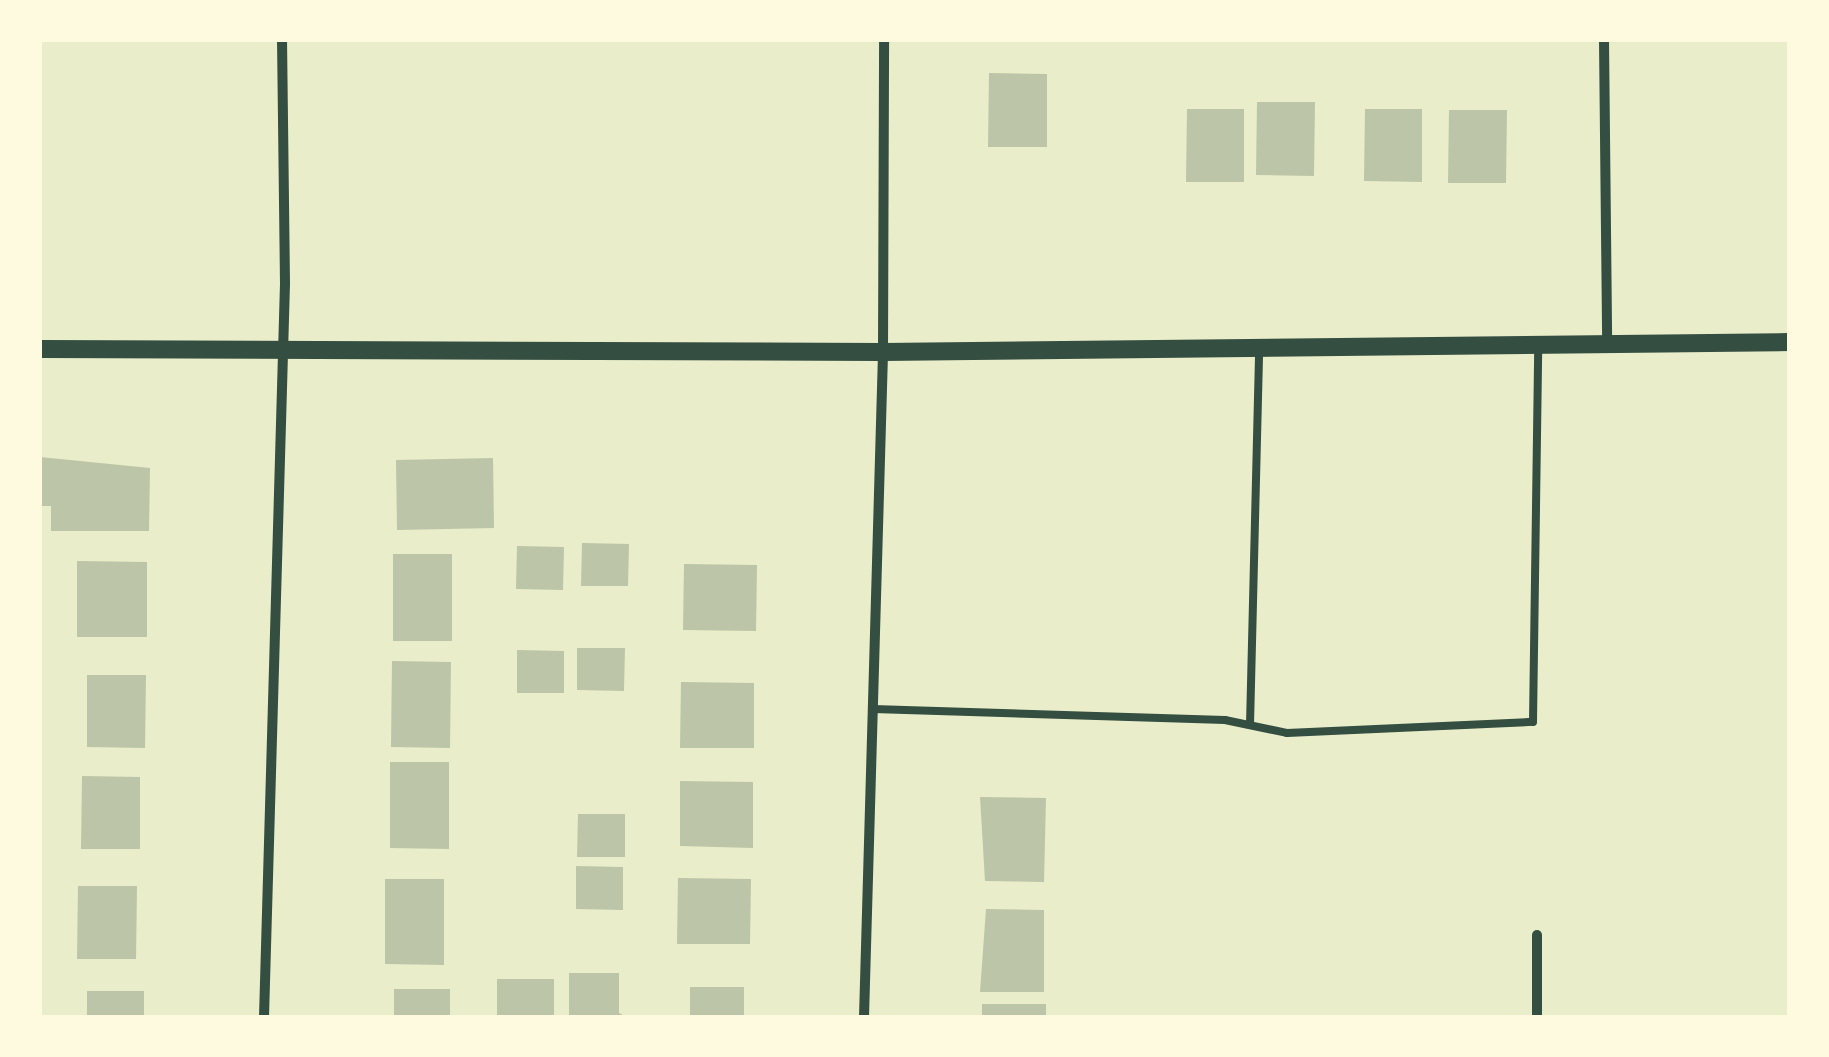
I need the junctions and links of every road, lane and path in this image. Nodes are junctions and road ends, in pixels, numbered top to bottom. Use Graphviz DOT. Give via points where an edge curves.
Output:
graph roads {
  1 [pos="282,40"];
  2 [pos="884,40"];
  3 [pos="1604,40"];
  4 [pos="1538,342"];
  5 [pos="1608,342"];
  6 [pos="1789,342"];
  7 [pos="1260,346"];
  8 [pos="280,348"];
  9 [pos="40,349"];
  10 [pos="883,352"];
  11 [pos="873,708"];
  12 [pos="1250,725"];
  13 [pos="1537,934"];
  14 [pos="264,1017"];
  15 [pos="864,1017"];
  16 [pos="1537,1017"];
  1 -- 8 [label="street"];
  2 -- 10 [label="street"];
  3 -- 5 [label="street"];
  4 -- 5 [label="street"];
  4 -- 7 [label="street"];
  4 -- 12 [label="lane" via="1532,722 1287,733"];
  5 -- 6 [label="street"];
  7 -- 10 [label="street"];
  7 -- 12 [label="lane"];
  8 -- 9 [label="street"];
  8 -- 10 [label="street"];
  8 -- 14 [label="street"];
  10 -- 11 [label="street"];
  11 -- 12 [label="lane"];
  11 -- 15 [label="street"];
  13 -- 16 [label="street"];
}
